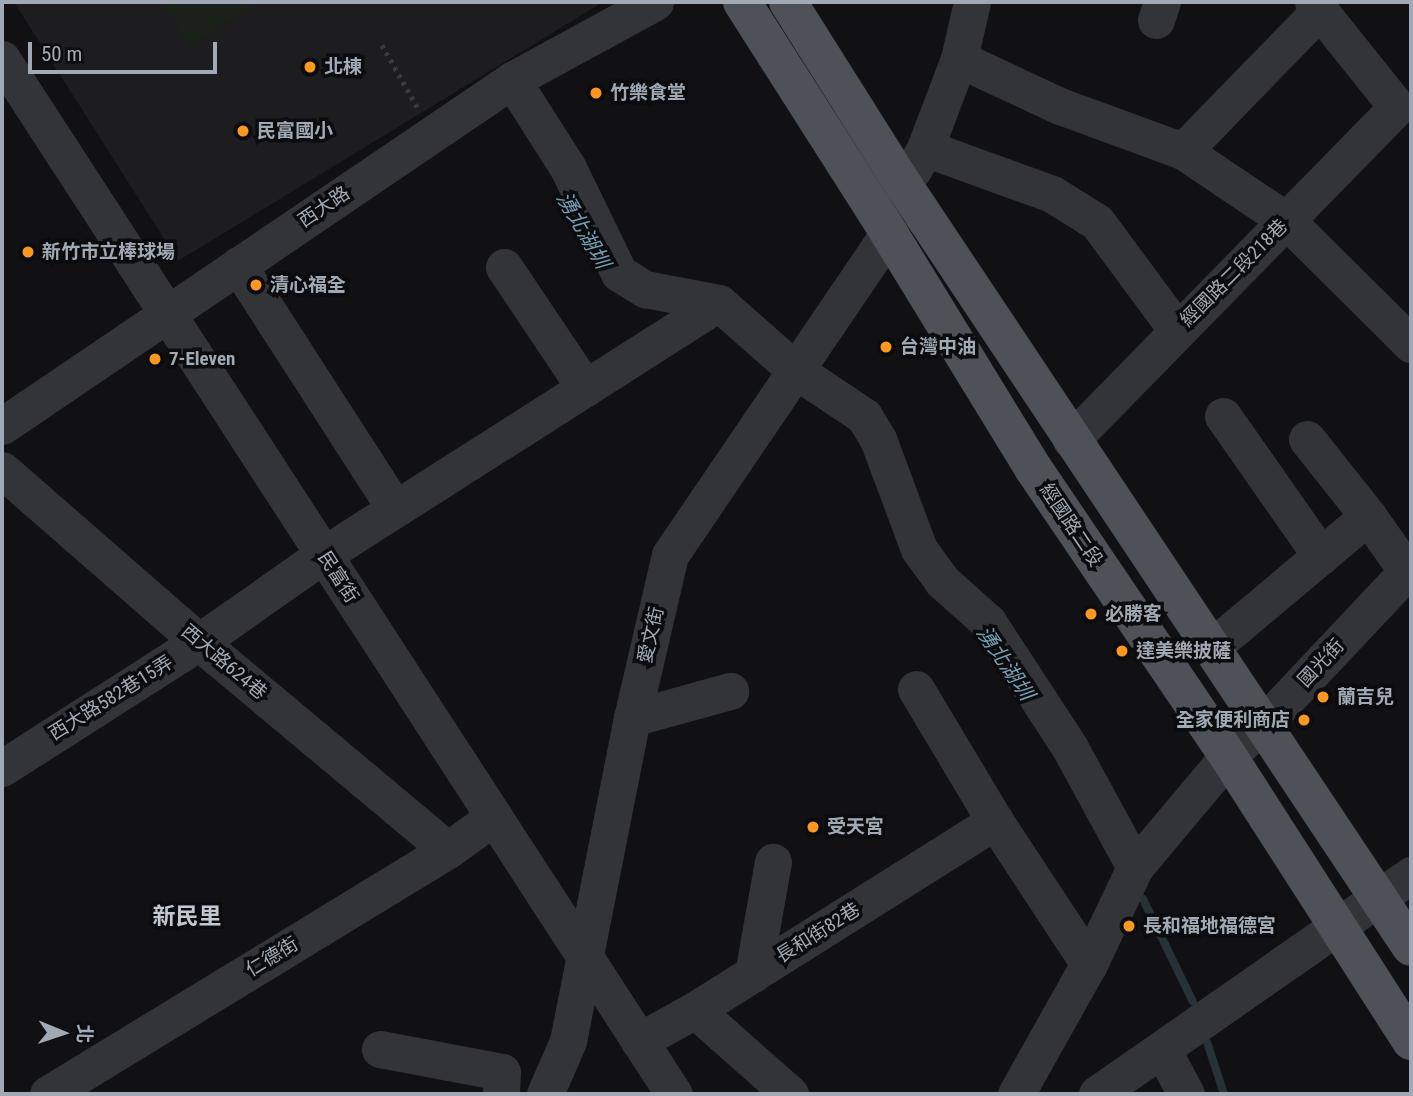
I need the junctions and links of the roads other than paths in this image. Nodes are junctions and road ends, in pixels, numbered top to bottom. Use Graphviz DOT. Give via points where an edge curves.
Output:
graph roads {
  1 [pos="655,2"];
  2 [pos="742,2"];
  3 [pos="788,2"];
  4 [pos="972,2"];
  5 [pos="1317,6"];
  6 [pos="959,59"];
  7 [pos="2,60"];
  8 [pos="512,80"];
  9 [pos="925,148"];
  10 [pos="1183,150"];
  11 [pos="904,186"];
  12 [pos="1287,221"];
  13 [pos="889,233"];
  14 [pos="238,265"];
  15 [pos="505,267"];
  16 [pos="719,303"];
  17 [pos="166,313"];
  18 [pos="1177,330"];
  19 [pos="1411,344"];
  20 [pos="795,370"];
  21 [pos="585,388"];
  22 [pos="1223,416"];
  23 [pos="2,426"];
  24 [pos="1307,439"];
  25 [pos="1071,440"];
  26 [pos="2,470"];
  27 [pos="395,509"];
  28 [pos="1368,516"];
  29 [pos="323,555"];
  30 [pos="1321,556"];
  31 [pos="1410,572"];
  32 [pos="199,642"];
  33 [pos="1212,647"];
  34 [pos="916,689"];
  35 [pos="730,691"];
  36 [pos="632,718"];
  37 [pos="1264,723"];
  38 [pos="1228,756"];
  39 [pos="2,768"];
  40 [pos="494,817"];
  41 [pos="995,821"];
  42 [pos="448,850"];
  43 [pos="773,862"];
  44 [pos="1135,867"];
  45 [pos="1411,875"];
  46 [pos="1378,895"];
  47 [pos="1337,925"];
  48 [pos="1411,947"];
  49 [pos="585,958"];
  50 [pos="1089,964"];
  51 [pos="752,974"];
  52 [pos="695,1010"];
  53 [pos="639,1041"];
  54 [pos="1411,1041"];
  55 [pos="380,1049"];
  56 [pos="1162,1049"];
  57 [pos="48,1094"];
  58 [pos="501,1094"];
  59 [pos="545,1094"];
  60 [pos="674,1094"];
  61 [pos="790,1094"];
  62 [pos="1016,1094"];
  63 [pos="1097,1094"];
  64 [pos="1186,1094"];
  1 -- 8 [label="street, 西大路"];
  2 -- 13 [label="main road, 經國路二段"];
  3 -- 11 [label="main road"];
  4 -- 6 [label="street"];
  5 -- 10 [label="street"];
  5 -- 12 [label="street, 經國路二段218巷" via="1396,107"];
  6 -- 9 [label="street"];
  6 -- 10 [label="street" via="1060,106"];
  7 -- 17 [label="street, 民富街"];
  8 -- 14 [label="street, 西大路"];
  8 -- 16 [label="street" via="568,168 619,273 645,289"];
  9 -- 11 [label="street"];
  9 -- 18 [label="street" via="1052,194 1097,222"];
  10 -- 12 [label="street"];
  11 -- 25 [label="main road"];
  12 -- 18 [label="street, 經國路二段218巷"];
  12 -- 19 [label="street"];
  13 -- 20 [label="street, 愛文街"];
  13 -- 38 [label="main road, 經國路二段" via="1033,468"];
  14 -- 17 [label="street, 西大路"];
  14 -- 27 [label="street"];
  15 -- 21 [label="street"];
  16 -- 20 [label="street"];
  16 -- 21 [label="street, 西大路582巷15弄"];
  17 -- 23 [label="street, 西大路"];
  17 -- 29 [label="street, 民富街"];
  18 -- 25 [label="street, 經國路二段218巷"];
  20 -- 36 [label="street, 愛文街" via="670,555"];
  20 -- 44 [label="street" via="864,416 878,439 919,550 942,581 988,622 1070,748"];
  21 -- 27 [label="street, 西大路582巷15弄"];
  22 -- 30 [label="street"];
  24 -- 28 [label="street"];
  25 -- 33 [label="main road"];
  26 -- 32 [label="street, 西大路624巷"];
  27 -- 29 [label="street, 西大路582巷15弄"];
  28 -- 30 [label="street"];
  28 -- 31 [label="street"];
  29 -- 32 [label="street, 西大路582巷15弄"];
  29 -- 40 [label="street, 民富街"];
  30 -- 33 [label="street"];
  31 -- 37 [label="street, 國光街"];
  32 -- 39 [label="street, 西大路582巷15弄"];
  32 -- 42 [label="street, 西大路624巷"];
  33 -- 37 [label="main road"];
  34 -- 41 [label="street"];
  35 -- 36 [label="street"];
  36 -- 49 [label="street, 愛文街"];
  37 -- 38 [label="street, 國光街"];
  37 -- 46 [label="main road"];
  38 -- 44 [label="street, 國光街"];
  38 -- 47 [label="main road, 經國路二段"];
  40 -- 42 [label="street, 仁德街"];
  40 -- 49 [label="street, 民富街"];
  41 -- 50 [label="street"];
  41 -- 51 [label="street, 長和街82巷"];
  42 -- 57 [label="street, 仁德街"];
  43 -- 51 [label="street"];
  44 -- 50 [label="street, 國光街"];
  45 -- 46 [label="street"];
  46 -- 47 [label="street"];
  46 -- 48 [label="main road"];
  47 -- 54 [label="main road, 經國路二段"];
  47 -- 56 [label="street"];
  49 -- 53 [label="street, 民富街"];
  49 -- 59 [label="street, 愛文街" via="568,1041"];
  50 -- 62 [label="street, 國光街"];
  51 -- 52 [label="street, 長和街82巷"];
  52 -- 53 [label="street, 長和街82巷"];
  52 -- 61 [label="street"];
  53 -- 60 [label="street, 民富街"];
  55 -- 58 [label="street" via="502,1072"];
  56 -- 63 [label="street"];
  56 -- 64 [label="street"];
}
